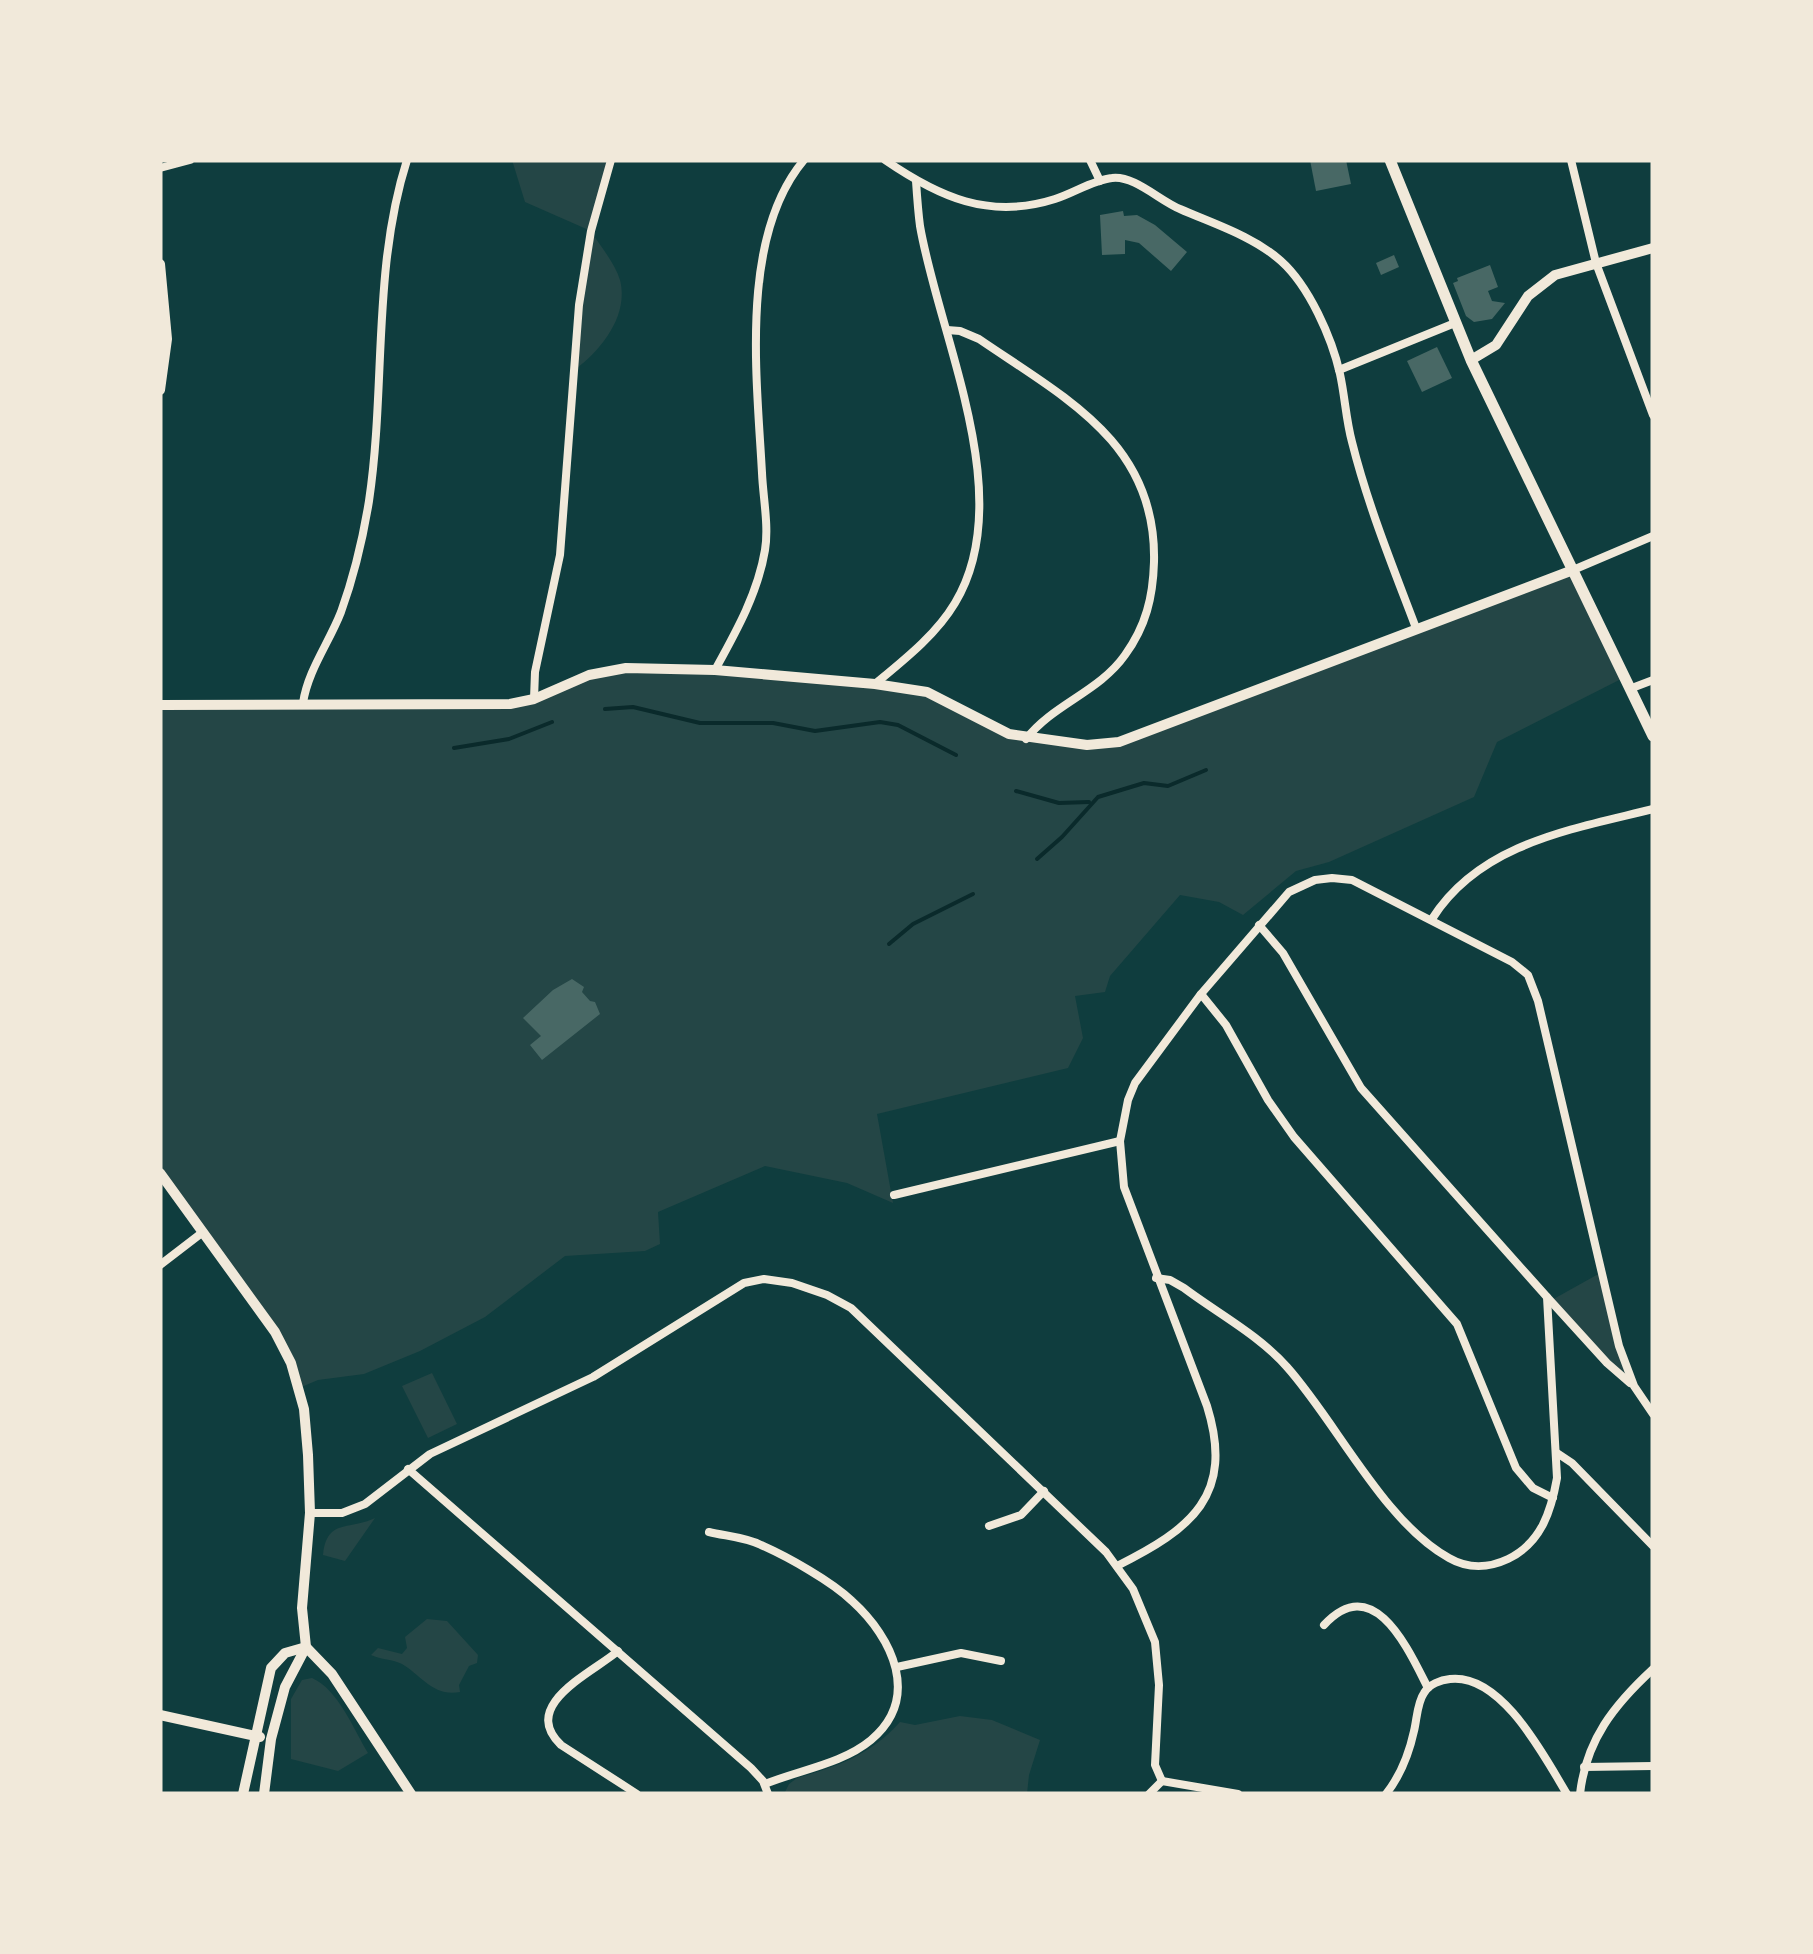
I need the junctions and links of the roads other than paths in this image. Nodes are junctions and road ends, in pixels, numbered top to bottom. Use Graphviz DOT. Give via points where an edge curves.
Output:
graph roads {
  1 [pos="190,160"];
  2 [pos="407,160"];
  3 [pos="611,160"];
  4 [pos="804,160"];
  5 [pos="885,160"];
  6 [pos="1090,160"];
  7 [pos="1390,160"];
  8 [pos="1571,160"];
  9 [pos="160,168"];
  10 [pos="916,181"];
  11 [pos="1100,182"];
  12 [pos="1653,248"];
  13 [pos="1596,263"];
  14 [pos="160,264"];
  15 [pos="1455,323"];
  16 [pos="947,330"];
  17 [pos="1472,360"];
  18 [pos="1339,370"];
  19 [pos="160,390"];
  20 [pos="1653,415"];
  21 [pos="1653,536"];
  22 [pos="1573,570"];
  23 [pos="1416,628"];
  24 [pos="715,670"];
  25 [pos="1653,680"];
  26 [pos="875,684"];
  27 [pos="1632,688"];
  28 [pos="534,698"];
  29 [pos="303,703"];
  30 [pos="160,705"];
  31 [pos="1653,736"];
  32 [pos="1026,739"];
  33 [pos="1653,809"];
  34 [pos="1432,919"];
  35 [pos="1259,925"];
  36 [pos="1201,994"];
  37 [pos="1120,1141"];
  38 [pos="160,1173"];
  39 [pos="894,1195"];
  40 [pos="203,1232"];
  41 [pos="160,1265"];
  42 [pos="1156,1278"];
  43 [pos="1547,1297"];
  44 [pos="1634,1386"];
  45 [pos="1653,1414"];
  46 [pos="1557,1453"];
  47 [pos="408,1469"];
  48 [pos="1044,1491"];
  49 [pos="1553,1498"];
  50 [pos="310,1513"];
  51 [pos="989,1526"];
  52 [pos="709,1532"];
  53 [pos="1653,1546"];
  54 [pos="1117,1566"];
  55 [pos="1324,1625"];
  56 [pos="306,1648"];
  57 [pos="618,1651"];
  58 [pos="1001,1661"];
  59 [pos="897,1667"];
  60 [pos="1653,1669"];
  61 [pos="1428,1688"];
  62 [pos="160,1715"];
  63 [pos="255,1736"];
  64 [pos="271,1739"];
  65 [pos="1653,1766"];
  66 [pos="1584,1767"];
  67 [pos="1162,1781"];
  68 [pos="766,1789"];
  69 [pos="243,1794"];
  70 [pos="264,1794"];
  71 [pos="411,1794"];
  72 [pos="637,1794"];
  73 [pos="1148,1794"];
  74 [pos="1238,1794"];
  75 [pos="1386,1794"];
  76 [pos="1567,1794"];
  77 [pos="1580,1794"];
  1 -- 9 [label="street"];
  2 -- 29 [label="street" via="386,256 376,437 362,538"];
  3 -- 28 [label="street" via="580,305 560,554"];
  4 -- 24 [label="street" via="772,218 762,267 758,402 766,547 751,600"];
  5 -- 10 [label="street"];
  6 -- 11 [label="street"];
  7 -- 15 [label="main road"];
  8 -- 13 [label="street"];
  10 -- 11 [label="street" via="987,208 1052,200"];
  10 -- 16 [label="street" via="920,227"];
  11 -- 18 [label="street" via="1126,179 1252,240 1284,263 1321,323"];
  12 -- 13 [label="street"];
  13 -- 17 [label="street" via="1555,275 1528,296 1496,345"];
  13 -- 20 [label="street"];
  14 -- 19 [label="street" via="167,338"];
  15 -- 17 [label="main road"];
  15 -- 18 [label="street"];
  16 -- 26 [label="street" via="973,442 978,540 946,617"];
  16 -- 32 [label="street" via="978,339 1093,421 1129,460 1151,514 1154,578 1137,636 1107,676 1041,720"];
  17 -- 22 [label="main road"];
  18 -- 23 [label="street" via="1351,440"];
  21 -- 22 [label="street"];
  22 -- 23 [label="street"];
  22 -- 27 [label="main road"];
  23 -- 32 [label="street" via="1119,742"];
  24 -- 26 [label="street"];
  24 -- 28 [label="street" via="626,668"];
  25 -- 27 [label="street"];
  26 -- 32 [label="street" via="927,692"];
  27 -- 31 [label="main road"];
  28 -- 29 [label="street" via="510,704"];
  29 -- 30 [label="street"];
  33 -- 34 [label="street" via="1526,842 1467,879"];
  34 -- 35 [label="street" via="1352,880 1332,878 1295,888"];
  34 -- 44 [label="street" via="1512,962 1533,985"];
  35 -- 36 [label="street"];
  35 -- 43 [label="street" via="1362,1088"];
  36 -- 37 [label="street" via="1135,1083"];
  36 -- 49 [label="street" via="1294,1137 1457,1324 1516,1468"];
  37 -- 39 [label="street"];
  37 -- 42 [label="street" via="1124,1187"];
  38 -- 40 [label="street"];
  40 -- 41 [label="street"];
  40 -- 50 [label="street" via="290,1364 304,1410"];
  42 -- 49 [label="street" via="1176,1283 1282,1361 1396,1510 1450,1559 1479,1566 1517,1554 1541,1531"];
  42 -- 54 [label="street" via="1211,1421 1215,1470 1203,1506 1184,1527"];
  43 -- 44 [label="street"];
  43 -- 46 [label="street"];
  44 -- 45 [label="street"];
  46 -- 49 [label="street"];
  46 -- 53 [label="street"];
  47 -- 48 [label="street" via="593,1377 728,1292 764,1279 805,1286 851,1308"];
  47 -- 50 [label="street" via="358,1508"];
  47 -- 57 [label="street"];
  48 -- 51 [label="street" via="1021,1515"];
  48 -- 54 [label="street"];
  50 -- 56 [label="street" via="302,1608"];
  52 -- 59 [label="street" via="759,1544 846,1596"];
  54 -- 67 [label="street" via="1155,1642 1155,1766"];
  55 -- 61 [label="street" via="1345,1609 1373,1610 1396,1632"];
  56 -- 63 [label="street" via="285,1653 272,1668"];
  56 -- 64 [label="street"];
  56 -- 71 [label="street" via="332,1674"];
  57 -- 68 [label="street" via="752,1768"];
  57 -- 72 [label="street" via="552,1702 548,1723 561,1744"];
  58 -- 59 [label="street" via="961,1654"];
  59 -- 68 [label="street" via="893,1709 875,1736"];
  60 -- 66 [label="street" via="1602,1725"];
  61 -- 75 [label="street" via="1406,1758"];
  61 -- 76 [label="street" via="1455,1678 1495,1696 1528,1732"];
  62 -- 63 [label="street"];
  63 -- 64 [label="street"];
  63 -- 69 [label="street"];
  64 -- 70 [label="street"];
  65 -- 66 [label="street"];
  66 -- 77 [label="street"];
  67 -- 73 [label="street"];
  67 -- 74 [label="street"];
}
